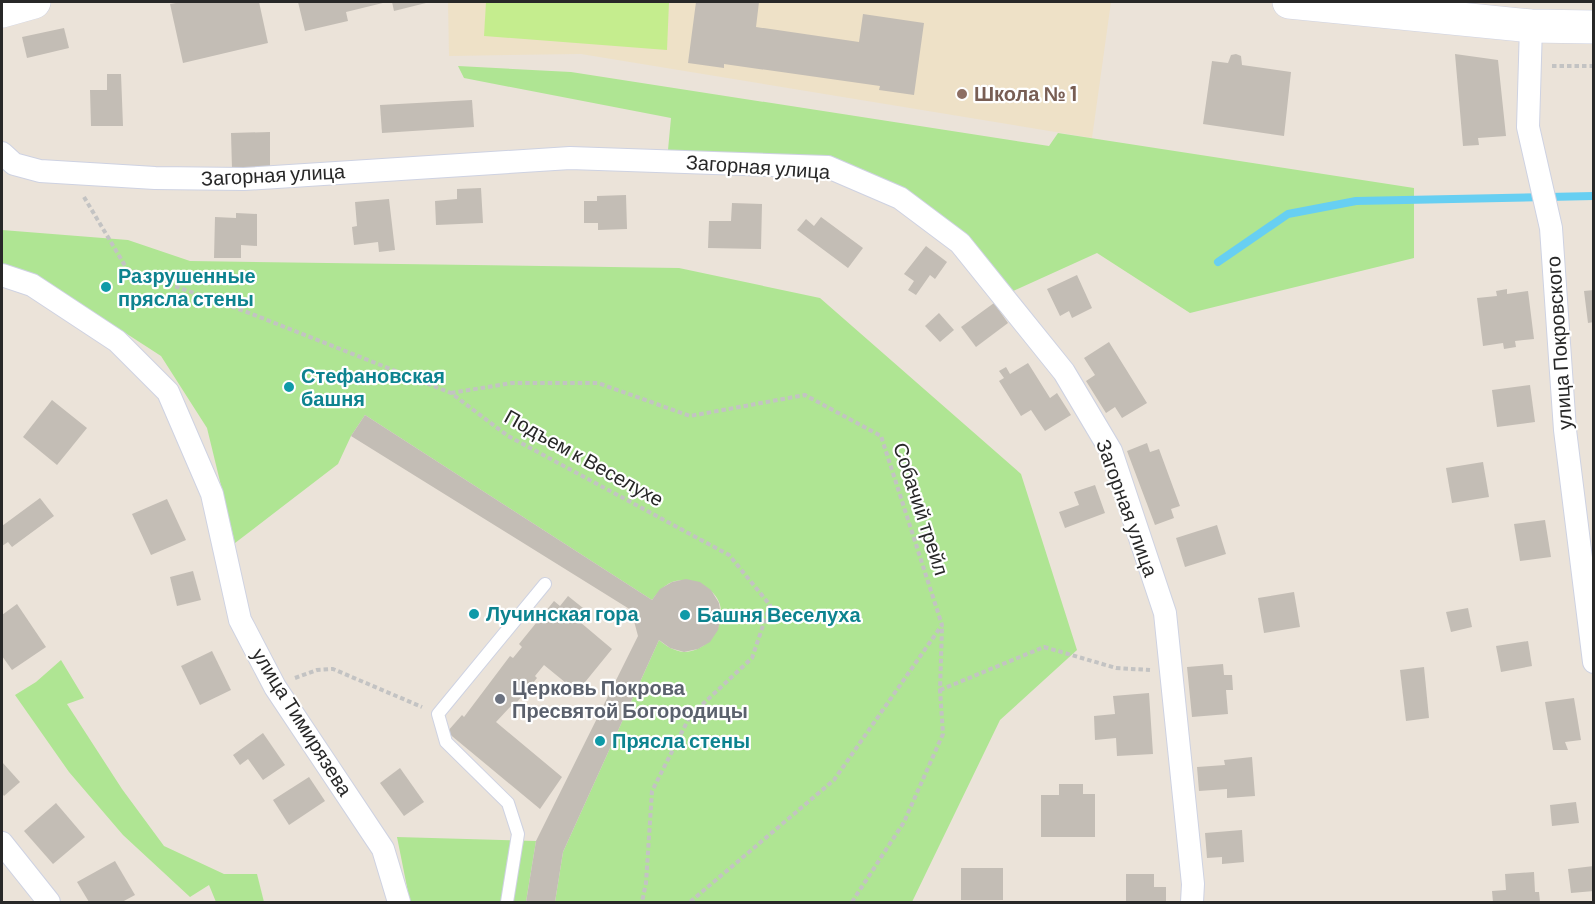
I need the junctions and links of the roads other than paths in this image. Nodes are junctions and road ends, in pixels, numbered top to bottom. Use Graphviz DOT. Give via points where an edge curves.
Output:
graph roads {
  1 [pos="34,2"];
  2 [pos="1289,2"];
  3 [pos="1336,4"];
  4 [pos="2,11"];
  5 [pos="1532,26"];
  6 [pos="1593,27"];
  7 [pos="2,153"];
  8 [pos="2,275"];
  9 [pos="545,584"];
  10 [pos="1593,662"];
  11 [pos="2,843"];
  12 [pos="49,903"];
  13 [pos="399,903"];
  14 [pos="507,903"];
  15 [pos="1192,903"];
  1 -- 4 [label="main road"];
  2 -- 3 [label="main road"];
  3 -- 5 [label="main road"];
  5 -- 6 [label="main road"];
  5 -- 10 [label="street, улица Покровского" via="1528,127 1551,228 1565,430"];
  7 -- 15 [label="street, Загорная улица" via="14,164 40,171 155,178 244,179 570,158 828,167 900,198 960,243 1064,372 1111,451 1165,613"];
  8 -- 13 [label="street, улица Тимирязева" via="32,285 117,340 168,392 212,494 240,620 275,687 383,849"];
  9 -- 14 [label="lane" via="438,714 446,742 508,803 518,834"];
  11 -- 12 [label="street"];
}
